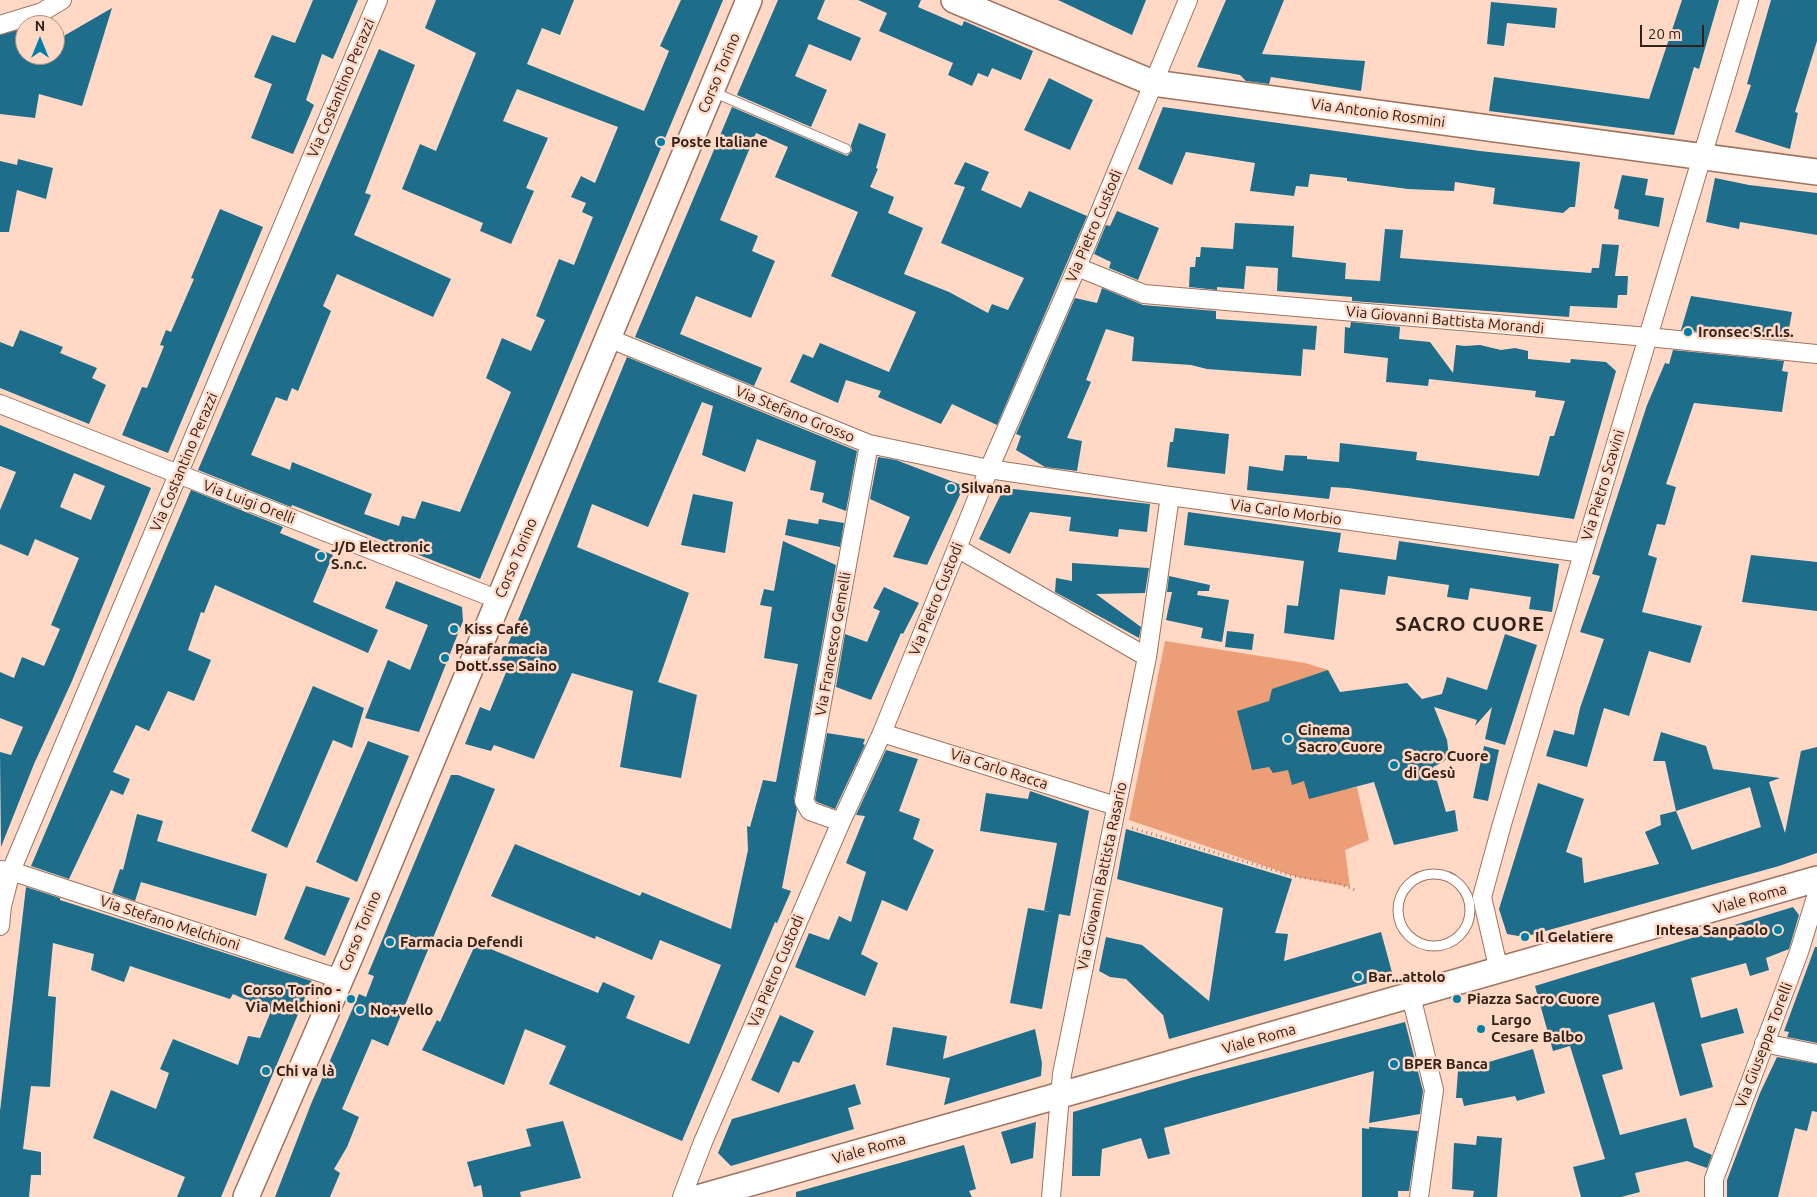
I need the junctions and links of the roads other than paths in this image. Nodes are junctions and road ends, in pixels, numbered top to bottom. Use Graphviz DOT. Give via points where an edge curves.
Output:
graph roads {
  1 [pos="62,0"];
  2 [pos="378,0"];
  3 [pos="749,0"];
  4 [pos="954,0"];
  5 [pos="1188,0"];
  6 [pos="1749,0"];
  7 [pos="0,25"];
  8 [pos="1153,83"];
  9 [pos="711,91"];
  10 [pos="846,149"];
  11 [pos="1702,156"];
  12 [pos="1817,172"];
  13 [pos="1077,267"];
  14 [pos="1648,337"];
  15 [pos="608,338"];
  16 [pos="1817,354"];
  17 [pos="0,404"];
  18 [pos="869,444"];
  19 [pos="988,469"];
  20 [pos="179,474"];
  21 [pos="1170,496"];
  22 [pos="957,548"];
  23 [pos="1583,552"];
  24 [pos="499,600"];
  25 [pos="1147,657"];
  26 [pos="882,733"];
  27 [pos="1116,806"];
  28 [pos="841,822"];
  29 [pos="5,871"];
  30 [pos="1817,879"];
  31 [pos="1817,894"];
  32 [pos="1475,896"];
  33 [pos="0,926"];
  34 [pos="1500,971"];
  35 [pos="340,979"];
  36 [pos="1411,996"];
  37 [pos="1764,1043"];
  38 [pos="1817,1054"];
  39 [pos="1058,1094"];
  40 [pos="246,1197"];
  41 [pos="682,1197"];
  42 [pos="701,1197"];
  43 [pos="1051,1197"];
  44 [pos="1419,1197"];
  45 [pos="1714,1197"];
  1 -- 7 [label="street" via="42,12"];
  2 -- 20 [label="street, Via Costantino Perazzi"];
  3 -- 9 [label="street, Corso Torino"];
  4 -- 8 [label="street, Via Antonio Rosmini"];
  5 -- 8 [label="street, Via Pietro Custodi"];
  6 -- 11 [label="street, Via Pietro Scavini"];
  8 -- 11 [label="street, Via Antonio Rosmini"];
  8 -- 13 [label="street, Via Pietro Custodi"];
  9 -- 10 [label="lane"];
  9 -- 15 [label="street, Corso Torino"];
  11 -- 12 [label="street, Via Antonio Rosmini"];
  11 -- 14 [label="street, Via Pietro Scavini"];
  13 -- 14 [label="street, Via Giovanni Battista Morandi" via="1144,294"];
  13 -- 19 [label="street, Via Pietro Custodi"];
  14 -- 16 [label="street, Via Giovanni Battista Morandi"];
  14 -- 23 [label="street, Via Pietro Scavini"];
  15 -- 18 [label="street, Via Stefano Grosso"];
  15 -- 24 [label="street, Corso Torino"];
  17 -- 20 [label="street, Via Luigi Orelli"];
  18 -- 19 [label="street, Via Stefano Grosso"];
  18 -- 28 [label="street, Via Francesco Gemelli" via="804,801 810,811"];
  19 -- 21 [label="street, Via Carlo Morbio"];
  19 -- 22 [label="street, Via Pietro Custodi"];
  20 -- 24 [label="street, Via Luigi Orelli"];
  20 -- 29 [label="street, Via Costantino Perazzi"];
  21 -- 23 [label="street, Via Carlo Morbio"];
  21 -- 25 [label="street, Via Giovanni Battista Rasario"];
  22 -- 25 [label="street"];
  22 -- 26 [label="street, Via Pietro Custodi"];
  23 -- 32 [label="street, Via Pietro Scavini" via="1502,824"];
  24 -- 35 [label="street, Corso Torino"];
  25 -- 27 [label="street, Via Giovanni Battista Rasario"];
  26 -- 27 [label="street, Via Carlo Racca"];
  26 -- 28 [label="street, Via Pietro Custodi"];
  27 -- 39 [label="street, Via Giovanni Battista Rasario"];
  28 -- 41 [label="street, Via Pietro Custodi"];
  29 -- 33 [label="street, Via Costantino Perazzi"];
  29 -- 35 [label="street, Via Stefano Melchioni"];
  30 -- 34 [label="street, Viale Roma"];
  31 -- 37 [label="street, Via Giuseppe Torelli"];
  32 -- 32 [label="lane" via="1469,921 1453,941 1441,945 1417,941 1400,923 1399,899 1404,889 1422,876 1432,873 1444,875"];
  32 -- 34 [label="street, Via Pietro Scavini"];
  34 -- 36 [label="street, Viale Roma"];
  35 -- 40 [label="street, Corso Torino"];
  36 -- 39 [label="street, Viale Roma"];
  36 -- 44 [label="street" via="1434,1090"];
  37 -- 38 [label="street"];
  37 -- 45 [label="street, Via Giuseppe Torelli" via="1714,1179"];
  39 -- 42 [label="street, Viale Roma"];
  39 -- 43 [label="street, Via Giovanni Battista Rasario"];
}
